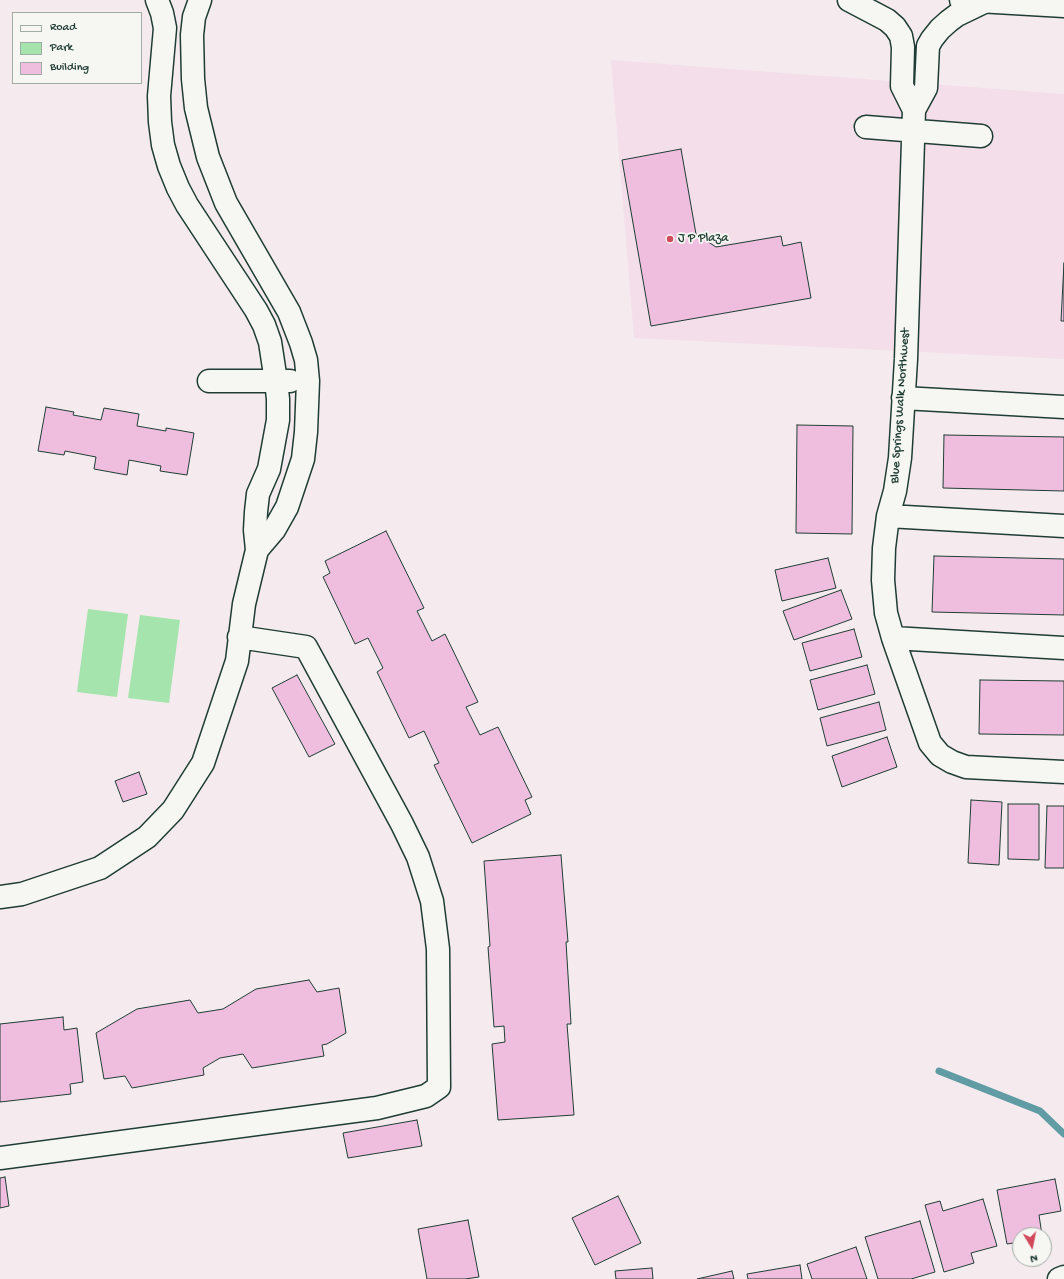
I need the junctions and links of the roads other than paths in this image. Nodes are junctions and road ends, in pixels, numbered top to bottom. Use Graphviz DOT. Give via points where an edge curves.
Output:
graph roads {
  1 [pos="157,0"];
  2 [pos="200,0"];
  3 [pos="849,0"];
  4 [pos="961,0"];
  5 [pos="986,1"];
  6 [pos="1064,6"];
  7 [pos="914,120"];
  8 [pos="866,127"];
  9 [pos="981,136"];
  10 [pos="209,381"];
  11 [pos="276,381"];
  12 [pos="308,381"];
  13 [pos="903,398"];
  14 [pos="1064,407"];
  15 [pos="888,516"];
  16 [pos="1064,526"];
  17 [pos="257,550"];
  18 [pos="240,637"];
  19 [pos="893,638"];
  20 [pos="1064,648"];
  21 [pos="1064,772"];
  22 [pos="0,898"];
  23 [pos="0,1158"];
  24 [pos="1064,1277"];
  25 [pos="1059,1279"];
  1 -- 11 [label="street" via="165,28 159,96 163,144 169,166 188,205 264,325 270,342"];
  2 -- 12 [label="street" via="192,29 193,79 196,108 208,157 226,203 296,327"];
  3 -- 7 [label="street, Blue Springs Walk Northwest" via="887,20 901,36 902,86"];
  4 -- 5 [label="street"];
  5 -- 6 [label="street"];
  5 -- 7 [label="street, Blue Springs Walk Northwest" via="957,15 932,39 928,46 926,88"];
  7 -- 8 [label="street"];
  7 -- 9 [label="street"];
  7 -- 13 [label="street, Blue Springs Walk Northwest"];
  10 -- 11 [label="street"];
  11 -- 12 [label="street"];
  11 -- 17 [label="street" via="278,420 269,469 258,494 255,530"];
  12 -- 17 [label="street" via="303,459 287,507 274,530"];
  13 -- 14 [label="street"];
  13 -- 15 [label="street, Blue Springs Walk Northwest" via="896,491"];
  15 -- 16 [label="street"];
  15 -- 19 [label="street, Blue Springs Walk Northwest" via="883,580 886,613"];
  17 -- 18 [label="street" via="244,604"];
  18 -- 22 [label="street" via="236,661 203,763 173,810 148,837 100,868 22,894"];
  18 -- 23 [label="street" via="306,647 418,857 432,901 438,949 439,1087 426,1096 377,1108"];
  19 -- 20 [label="street"];
  19 -- 21 [label="street, Blue Springs Walk Northwest" via="930,743 940,755 966,767"];
  24 -- 25 [label="street"];
}
